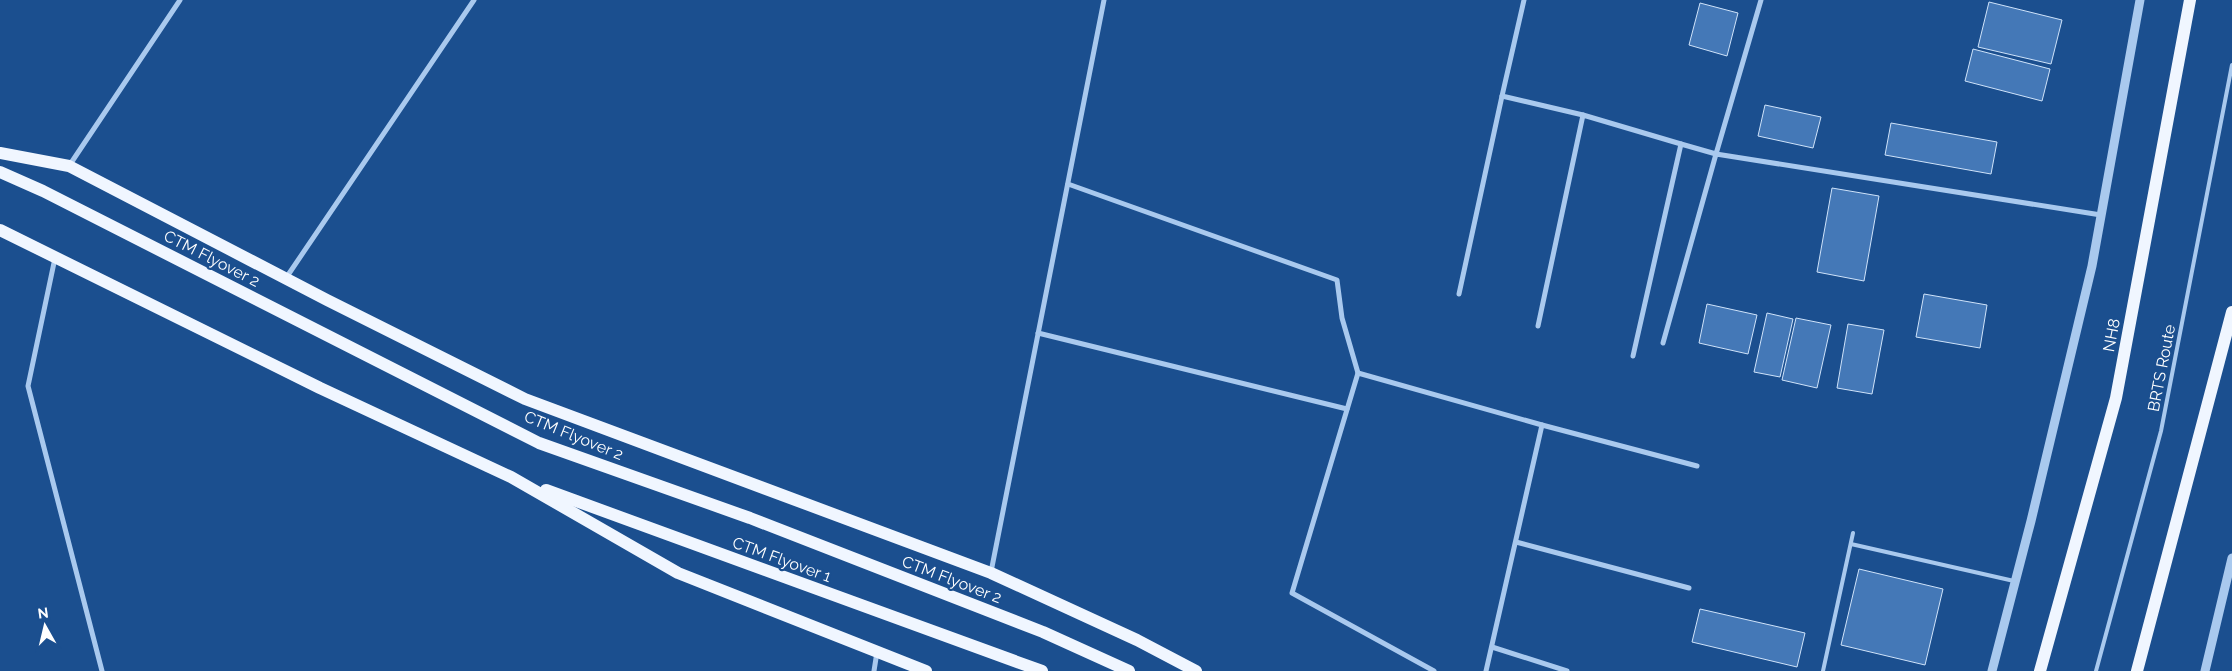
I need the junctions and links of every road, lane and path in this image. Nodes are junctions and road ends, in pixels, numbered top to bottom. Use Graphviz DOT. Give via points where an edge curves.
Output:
graph roads {
  1 [pos="180,0"];
  2 [pos="474,0"];
  3 [pos="1104,0"];
  4 [pos="1524,0"];
  5 [pos="1761,0"];
  6 [pos="2140,0"];
  7 [pos="2190,0"];
  8 [pos="2232,65"];
  9 [pos="1502,96"];
  10 [pos="1583,115"];
  11 [pos="1681,144"];
  12 [pos="0,154"];
  13 [pos="1716,154"];
  14 [pos="69,166"];
  15 [pos="0,172"];
  16 [pos="1068,184"];
  17 [pos="2101,215"];
  18 [pos="0,230"];
  19 [pos="55,257"];
  20 [pos="286,278"];
  21 [pos="1459,294"];
  22 [pos="2232,312"];
  23 [pos="1538,326"];
  24 [pos="1038,333"];
  25 [pos="1663,344"];
  26 [pos="1633,356"];
  27 [pos="1358,373"];
  28 [pos="1347,409"];
  29 [pos="1542,425"];
  30 [pos="1697,466"];
  31 [pos="511,477"];
  32 [pos="1853,533"];
  33 [pos="1516,542"];
  34 [pos="1851,544"];
  35 [pos="2232,558"];
  36 [pos="991,573"];
  37 [pos="2016,581"];
  38 [pos="1689,588"];
  39 [pos="1492,647"];
  40 [pos="877,652"];
  41 [pos="102,671"];
  42 [pos="874,671"];
  43 [pos="926,671"];
  44 [pos="1042,671"];
  45 [pos="1129,671"];
  46 [pos="1196,671"];
  47 [pos="1434,671"];
  48 [pos="1486,671"];
  49 [pos="1568,671"];
  50 [pos="1823,671"];
  51 [pos="1992,671"];
  52 [pos="2040,671"];
  53 [pos="2096,671"];
  54 [pos="2136,671"];
  55 [pos="2205,671"];
  1 -- 14 [label="street"];
  2 -- 20 [label="street"];
  3 -- 16 [label="street"];
  4 -- 9 [label="street"];
  5 -- 13 [label="street"];
  6 -- 17 [label="street"];
  7 -- 52 [label="main road, NH8" via="2116,398"];
  8 -- 53 [label="lane, BRTS Route" via="2161,431"];
  9 -- 10 [label="street"];
  9 -- 21 [label="street"];
  10 -- 11 [label="street"];
  10 -- 23 [label="street"];
  11 -- 13 [label="street"];
  11 -- 26 [label="street"];
  12 -- 14 [label="main road"];
  13 -- 17 [label="street"];
  13 -- 25 [label="street"];
  14 -- 20 [label="main road"];
  15 -- 45 [label="main road, CTM Flyover 2" via="539,442 750,518 1043,632"];
  16 -- 24 [label="street"];
  16 -- 27 [label="street" via="1337,280 1342,318"];
  17 -- 37 [label="street" via="2092,266"];
  18 -- 19 [label="main road"];
  19 -- 31 [label="main road" via="320,388"];
  19 -- 41 [label="street" via="28,386"];
  20 -- 36 [label="main road" via="525,399"];
  22 -- 54 [label="main road"];
  24 -- 28 [label="street"];
  24 -- 36 [label="street"];
  27 -- 28 [label="street"];
  27 -- 29 [label="street"];
  28 -- 47 [label="street" via="1292,593"];
  29 -- 30 [label="street"];
  29 -- 33 [label="street"];
  31 -- 40 [label="main road" via="678,573"];
  31 -- 44 [label="main road, CTM Flyover 1"];
  32 -- 34 [label="lane"];
  33 -- 38 [label="street"];
  33 -- 39 [label="street"];
  34 -- 37 [label="lane"];
  34 -- 50 [label="lane"];
  35 -- 55 [label="street"];
  36 -- 46 [label="main road" via="1137,640"];
  37 -- 51 [label="street"];
  39 -- 48 [label="street"];
  39 -- 49 [label="street"];
  40 -- 42 [label="street"];
  40 -- 43 [label="main road"];
}
